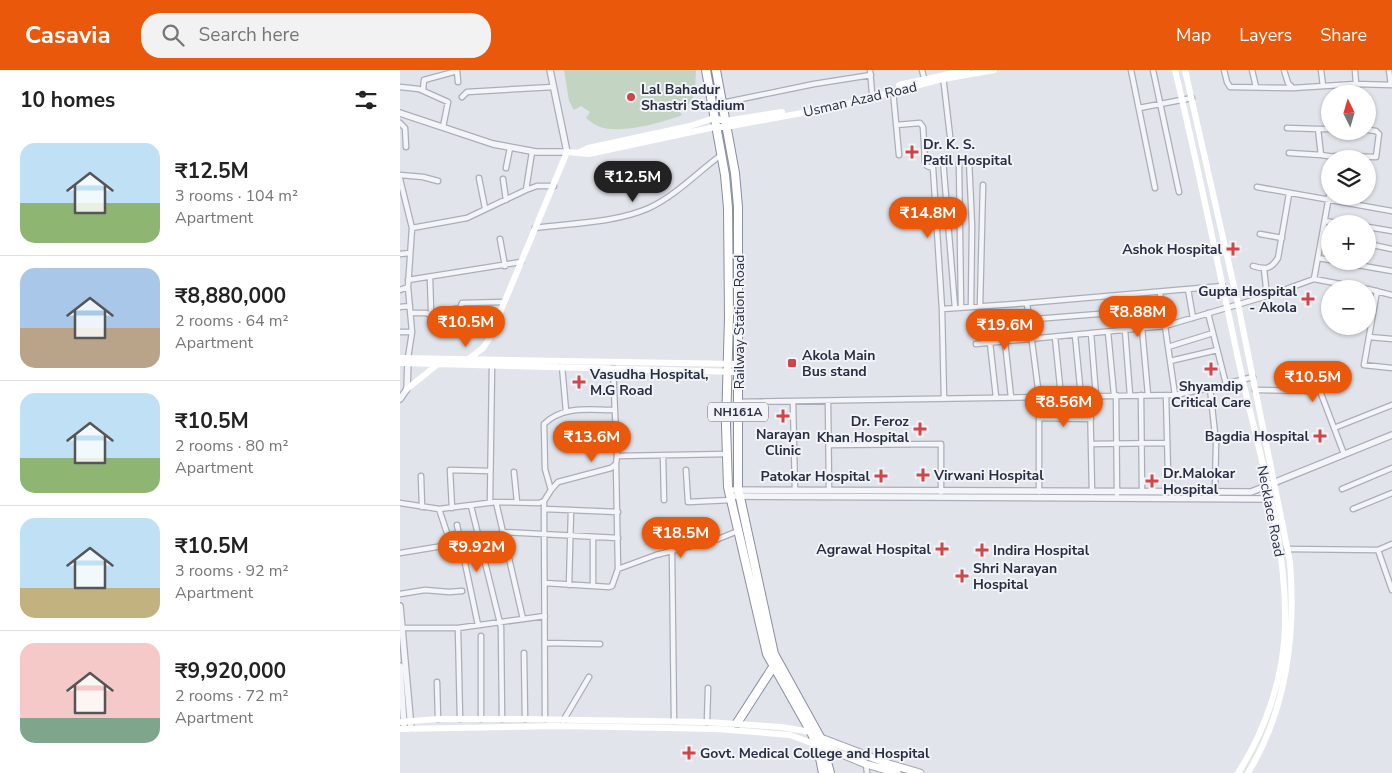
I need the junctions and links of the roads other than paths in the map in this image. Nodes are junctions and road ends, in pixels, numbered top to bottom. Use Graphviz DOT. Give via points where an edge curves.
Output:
graph roads {
  1 [pos="457,70"];
  2 [pos="550,70"];
  3 [pos="706,70"];
  4 [pos="716,70"];
  5 [pos="922,70"];
  6 [pos="967,70"];
  7 [pos="994,70"];
  8 [pos="1131,70"];
  9 [pos="1153,70"];
  10 [pos="1175,70"];
  11 [pos="1185,70"];
  12 [pos="1224,70"];
  13 [pos="1252,70"];
  14 [pos="1284,70"];
  15 [pos="1321,70"];
  16 [pos="1354,70"];
  17 [pos="1389,70"];
  18 [pos="871,72"];
  19 [pos="943,77"];
  20 [pos="924,81"];
  21 [pos="458,82"];
  22 [pos="1356,84"];
  23 [pos="1323,85"];
  24 [pos="1340,85"];
  25 [pos="1392,85"];
  26 [pos="1321,86"];
  27 [pos="400,87"];
  28 [pos="553,87"];
  29 [pos="1256,87"];
  30 [pos="1293,88"];
  31 [pos="423,90"];
  32 [pos="893,91"];
  33 [pos="872,93"];
  34 [pos="462,98"];
  35 [pos="1192,98"];
  36 [pos="1182,100"];
  37 [pos="722,103"];
  38 [pos="1160,104"];
  39 [pos="1139,108"];
  40 [pos="400,113"];
  41 [pos="714,118"];
  42 [pos="400,123"];
  43 [pos="726,124"];
  44 [pos="896,125"];
  45 [pos="443,127"];
  46 [pos="715,127"];
  47 [pos="1287,128"];
  48 [pos="1318,129"];
  49 [pos="1376,131"];
  50 [pos="950,136"];
  51 [pos="656,137"];
  52 [pos="406,148"];
  53 [pos="510,148"];
  54 [pos="532,152"];
  55 [pos="567,152"];
  56 [pos="1289,153"];
  57 [pos="721,155"];
  58 [pos="898,155"];
  59 [pos="1321,155"];
  60 [pos="1376,157"];
  61 [pos="943,160"];
  62 [pos="969,160"];
  63 [pos="959,163"];
  64 [pos="506,168"];
  65 [pos="400,175"];
  66 [pos="479,178"];
  67 [pos="503,179"];
  68 [pos="400,180"];
  69 [pos="438,182"];
  70 [pos="983,185"];
  71 [pos="554,186"];
  72 [pos="1257,187"];
  73 [pos="1155,188"];
  74 [pos="526,190"];
  75 [pos="1179,192"];
  76 [pos="402,194"];
  77 [pos="1289,194"];
  78 [pos="506,200"];
  79 [pos="1321,200"];
  80 [pos="1354,205"];
  81 [pos="408,207"];
  82 [pos="400,208"];
  83 [pos="485,208"];
  84 [pos="1392,211"];
  85 [pos="412,228"];
  86 [pos="535,228"];
  87 [pos="1376,228"];
  88 [pos="1392,231"];
  89 [pos="1260,234"];
  90 [pos="1282,238"];
  91 [pos="500,239"];
  92 [pos="1321,242"];
  93 [pos="1376,246"];
  94 [pos="1392,249"];
  95 [pos="400,254"];
  96 [pos="410,254"];
  97 [pos="1318,258"];
  98 [pos="1321,258"];
  99 [pos="521,262"];
  100 [pos="505,266"];
  101 [pos="1253,266"];
  102 [pos="1376,268"];
  103 [pos="1264,269"];
  104 [pos="1392,271"];
  105 [pos="430,278"];
  106 [pos="1314,279"];
  107 [pos="408,280"];
  108 [pos="1321,280"];
  109 [pos="1223,286"];
  110 [pos="408,287"];
  111 [pos="1188,289"];
  112 [pos="400,290"];
  113 [pos="1377,291"];
  114 [pos="1160,292"];
  115 [pos="1392,294"];
  116 [pos="1267,296"];
  117 [pos="504,302"];
  118 [pos="1027,303"];
  119 [pos="1238,304"];
  120 [pos="410,306"];
  121 [pos="980,306"];
  122 [pos="400,307"];
  123 [pos="971,307"];
  124 [pos="1228,307"];
  125 [pos="942,308"];
  126 [pos="958,308"];
  127 [pos="1162,309"];
  128 [pos="431,310"];
  129 [pos="1208,313"];
  130 [pos="410,314"];
  131 [pos="1193,318"];
  132 [pos="1029,321"];
  133 [pos="974,324"];
  134 [pos="1165,326"];
  135 [pos="1142,328"];
  136 [pos="1125,330"];
  137 [pos="400,332"];
  138 [pos="412,332"];
  139 [pos="1108,332"];
  140 [pos="1091,333"];
  141 [pos="1213,333"];
  142 [pos="1075,335"];
  143 [pos="1055,337"];
  144 [pos="1369,337"];
  145 [pos="1031,339"];
  146 [pos="1392,339"];
  147 [pos="1005,342"];
  148 [pos="990,343"];
  149 [pos="976,344"];
  150 [pos="1168,347"];
  151 [pos="483,348"];
  152 [pos="1217,350"];
  153 [pos="400,358"];
  154 [pos="468,359"];
  155 [pos="408,361"];
  156 [pos="490,362"];
  157 [pos="1170,362"];
  158 [pos="400,363"];
  159 [pos="562,363"];
  160 [pos="438,364"];
  161 [pos="462,364"];
  162 [pos="613,368"];
  163 [pos="728,368"];
  164 [pos="738,368"];
  165 [pos="1392,368"];
  166 [pos="1253,377"];
  167 [pos="1243,380"];
  168 [pos="1226,384"];
  169 [pos="1210,388"];
  170 [pos="407,389"];
  171 [pos="1256,390"];
  172 [pos="1115,395"];
  173 [pos="1130,395"];
  174 [pos="1141,395"];
  175 [pos="1148,395"];
  176 [pos="1166,395"];
  177 [pos="1175,395"];
  178 [pos="1039,396"];
  179 [pos="1061,396"];
  180 [pos="1080,396"];
  181 [pos="1093,396"];
  182 [pos="996,397"];
  183 [pos="1011,397"];
  184 [pos="400,399"];
  185 [pos="944,399"];
  186 [pos="828,401"];
  187 [pos="738,402"];
  188 [pos="792,402"];
  189 [pos="1392,404"];
  190 [pos="614,410"];
  191 [pos="566,411"];
  192 [pos="1039,418"];
  193 [pos="1091,419"];
  194 [pos="1334,428"];
  195 [pos="1392,435"];
  196 [pos="1117,443"];
  197 [pos="1142,443"];
  198 [pos="1167,443"];
  199 [pos="1091,444"];
  200 [pos="829,445"];
  201 [pos="727,454"];
  202 [pos="1344,454"];
  203 [pos="663,455"];
  204 [pos="617,456"];
  205 [pos="616,464"];
  206 [pos="1392,468"];
  207 [pos="686,470"];
  208 [pos="490,471"];
  209 [pos="514,472"];
  210 [pos="1168,473"];
  211 [pos="421,476"];
  212 [pos="1275,484"];
  213 [pos="1268,487"];
  214 [pos="1342,489"];
  215 [pos="551,490"];
  216 [pos="795,491"];
  217 [pos="829,491"];
  218 [pos="941,492"];
  219 [pos="1039,492"];
  220 [pos="1092,492"];
  221 [pos="1142,492"];
  222 [pos="739,493"];
  223 [pos="1215,493"];
  224 [pos="1117,494"];
  225 [pos="1391,494"];
  226 [pos="730,495"];
  227 [pos="1270,498"];
  228 [pos="664,500"];
  229 [pos="1392,500"];
  230 [pos="544,501"];
  231 [pos="490,502"];
  232 [pos="496,502"];
  233 [pos="517,502"];
  234 [pos="400,503"];
  235 [pos="471,506"];
  236 [pos="422,507"];
  237 [pos="452,508"];
  238 [pos="439,509"];
  239 [pos="545,509"];
  240 [pos="1354,509"];
  241 [pos="571,510"];
  242 [pos="618,512"];
  243 [pos="457,525"];
  244 [pos="738,531"];
  245 [pos="502,532"];
  246 [pos="545,535"];
  247 [pos="570,537"];
  248 [pos="593,538"];
  249 [pos="618,538"];
  250 [pos="461,543"];
  251 [pos="1392,544"];
  252 [pos="450,545"];
  253 [pos="1287,548"];
  254 [pos="1378,550"];
  255 [pos="672,552"];
  256 [pos="400,553"];
  257 [pos="1281,558"];
  258 [pos="1289,558"];
  259 [pos="618,569"];
  260 [pos="545,583"];
  261 [pos="569,585"];
  262 [pos="593,586"];
  263 [pos="1392,590"];
  264 [pos="462,591"];
  265 [pos="400,594"];
  266 [pos="400,606"];
  267 [pos="545,616"];
  268 [pos="523,619"];
  269 [pos="500,621"];
  270 [pos="478,626"];
  271 [pos="401,628"];
  272 [pos="458,628"];
  273 [pos="1289,629"];
  274 [pos="480,636"];
  275 [pos="545,644"];
  276 [pos="600,644"];
  277 [pos="524,653"];
  278 [pos="775,664"];
  279 [pos="400,666"];
  280 [pos="589,677"];
  281 [pos="437,682"];
  282 [pos="708,688"];
  283 [pos="460,719"];
  284 [pos="502,719"];
  285 [pos="525,719"];
  286 [pos="545,719"];
  287 [pos="438,720"];
  288 [pos="481,720"];
  289 [pos="674,721"];
  290 [pos="708,722"];
  291 [pos="562,723"];
  292 [pos="737,723"];
  293 [pos="405,725"];
  294 [pos="811,732"];
  295 [pos="821,743"];
  296 [pos="866,764"];
  297 [pos="892,772"];
  298 [pos="823,773"];
  299 [pos="830,773"];
  300 [pos="868,773"];
  301 [pos="920,773"];
  302 [pos="1238,773"];
  303 [pos="1248,773"];
  1 -- 21 [label="street"];
  1 -- 31 [label="street" via="424,80"];
  2 -- 28 [label="street"];
  3 -- 41 [label="highway, Railway Station Road / NH161A"];
  4 -- 37 [label="highway, Railway Station Road / NH161A"];
  5 -- 20 [label="street"];
  6 -- 19 [label="main road, Usman Azad Road"];
  7 -- 19 [label="main road, Usman Azad Road"];
  8 -- 39 [label="street"];
  9 -- 38 [label="street"];
  10 -- 36 [label="main road, Necklace Road"];
  11 -- 35 [label="main road, Necklace Road"];
  12 -- 29 [label="street" via="1230,87"];
  13 -- 29 [label="street"];
  14 -- 30 [label="street"];
  15 -- 23 [label="street"];
  16 -- 22 [label="street"];
  17 -- 25 [label="street"];
  18 -- 33 [label="street"];
  18 -- 37 [label="street"];
  19 -- 20 [label="main road, Usman Azad Road"];
  19 -- 50 [label="street"];
  20 -- 32 [label="main road, Usman Azad Road"];
  20 -- 33 [label="main road, Usman Azad Road"];
  22 -- 24 [label="street"];
  22 -- 25 [label="street"];
  26 -- 30 [label="street"];
  27 -- 31 [label="street"];
  28 -- 34 [label="street" via="467,92"];
  28 -- 55 [label="street"];
  29 -- 30 [label="street"];
  31 -- 45 [label="street" via="448,102"];
  32 -- 43 [label="main road, Usman Azad Road" via="840,106"];
  32 -- 44 [label="street"];
  33 -- 43 [label="main road, Usman Azad Road"];
  35 -- 36 [label="street"];
  35 -- 119 [label="main road, Necklace Road"];
  36 -- 38 [label="street"];
  36 -- 109 [label="main road, Necklace Road"];
  37 -- 43 [label="highway, Railway Station Road / NH161A"];
  38 -- 39 [label="street"];
  38 -- 75 [label="street"];
  39 -- 73 [label="street"];
  40 -- 45 [label="street"];
  41 -- 43 [label="main road"];
  41 -- 46 [label="highway, Railway Station Road / NH161A"];
  41 -- 51 [label="main road"];
  42 -- 52 [label="street" via="405,128"];
  43 -- 46 [label="main road"];
  43 -- 164 [label="highway, Railway Station Road / NH161A" via="738,207"];
  44 -- 58 [label="street"];
  44 -- 125 [label="street" via="920,123 923,128 925,162 933,168"];
  45 -- 53 [label="street"];
  46 -- 51 [label="main road"];
  46 -- 57 [label="highway, Railway Station Road / NH161A"];
  47 -- 48 [label="street"];
  48 -- 59 [label="street"];
  49 -- 60 [label="street" via="1379,134"];
  51 -- 55 [label="main road" via="589,154"];
  53 -- 54 [label="street"];
  53 -- 64 [label="street"];
  54 -- 55 [label="street"];
  54 -- 74 [label="street"];
  55 -- 71 [label="main road"];
  56 -- 59 [label="street"];
  57 -- 86 [label="street" via="664,200 648,208 612,218"];
  57 -- 163 [label="highway, Railway Station Road / NH161A" via="728,208"];
  61 -- 126 [label="street"];
  62 -- 123 [label="street"];
  63 -- 126 [label="street"];
  65 -- 69 [label="street"];
  66 -- 83 [label="street"];
  67 -- 78 [label="street"];
  68 -- 76 [label="street"];
  70 -- 121 [label="street"];
  71 -- 74 [label="street"];
  71 -- 86 [label="main road"];
  72 -- 77 [label="street"];
  74 -- 78 [label="street"];
  76 -- 81 [label="street"];
  77 -- 79 [label="street"];
  77 -- 90 [label="street"];
  78 -- 83 [label="street"];
  80 -- 84 [label="street"];
  81 -- 82 [label="street"];
  81 -- 85 [label="street"];
  83 -- 85 [label="street" via="467,218"];
  85 -- 96 [label="street"];
  86 -- 99 [label="main road"];
  87 -- 88 [label="street"];
  89 -- 90 [label="street"];
  90 -- 103 [label="street" via="1278,258 1272,266"];
  91 -- 100 [label="street"];
  92 -- 97 [label="street"];
  93 -- 94 [label="street"];
  95 -- 96 [label="street"];
  96 -- 107 [label="street"];
  97 -- 98 [label="street"];
  97 -- 106 [label="street"];
  99 -- 100 [label="street"];
  99 -- 117 [label="main road"];
  100 -- 105 [label="street"];
  101 -- 103 [label="street"];
  102 -- 104 [label="street"];
  103 -- 116 [label="street"];
  105 -- 107 [label="street"];
  105 -- 128 [label="street"];
  106 -- 108 [label="street"];
  106 -- 116 [label="street"];
  107 -- 110 [label="street"];
  109 -- 111 [label="street"];
  109 -- 124 [label="main road, Necklace Road"];
  110 -- 112 [label="street"];
  110 -- 120 [label="street"];
  111 -- 114 [label="street"];
  111 -- 131 [label="street"];
  113 -- 115 [label="street"];
  113 -- 144 [label="street"];
  114 -- 118 [label="street"];
  114 -- 127 [label="street"];
  116 -- 119 [label="street"];
  117 -- 130 [label="street" via="462,303 460,308 443,316"];
  117 -- 151 [label="main road"];
  118 -- 121 [label="street"];
  118 -- 132 [label="street"];
  119 -- 124 [label="street"];
  119 -- 166 [label="main road, Necklace Road"];
  120 -- 122 [label="street"];
  120 -- 130 [label="street"];
  121 -- 123 [label="street"];
  123 -- 126 [label="street"];
  124 -- 129 [label="street"];
  124 -- 167 [label="main road, Necklace Road"];
  125 -- 126 [label="street"];
  125 -- 185 [label="street"];
  127 -- 132 [label="street"];
  127 -- 134 [label="street"];
  129 -- 131 [label="street"];
  129 -- 141 [label="street"];
  130 -- 138 [label="street"];
  131 -- 134 [label="street"];
  132 -- 133 [label="street"];
  132 -- 145 [label="street"];
  134 -- 135 [label="street"];
  134 -- 150 [label="street"];
  135 -- 136 [label="street"];
  135 -- 175 [label="street"];
  136 -- 139 [label="street"];
  136 -- 173 [label="street"];
  137 -- 138 [label="street"];
  138 -- 155 [label="street"];
  139 -- 140 [label="street"];
  139 -- 172 [label="street"];
  140 -- 142 [label="street"];
  140 -- 181 [label="street"];
  141 -- 150 [label="street"];
  141 -- 152 [label="street"];
  142 -- 143 [label="street"];
  142 -- 180 [label="street"];
  143 -- 145 [label="street"];
  143 -- 179 [label="street"];
  144 -- 146 [label="street"];
  144 -- 165 [label="street" via="1364,365"];
  145 -- 147 [label="street"];
  145 -- 178 [label="street"];
  147 -- 148 [label="street"];
  147 -- 183 [label="street"];
  148 -- 149 [label="street"];
  148 -- 182 [label="street"];
  150 -- 157 [label="street"];
  151 -- 154 [label="main road"];
  151 -- 156 [label="main road"];
  152 -- 157 [label="street"];
  152 -- 168 [label="street"];
  153 -- 155 [label="main road"];
  154 -- 155 [label="main road"];
  154 -- 156 [label="main road"];
  154 -- 161 [label="main road"];
  155 -- 158 [label="main road"];
  155 -- 160 [label="main road"];
  155 -- 170 [label="street"];
  156 -- 159 [label="main road"];
  156 -- 161 [label="main road"];
  156 -- 208 [label="street"];
  157 -- 177 [label="street"];
  159 -- 162 [label="main road"];
  159 -- 163 [label="main road"];
  159 -- 191 [label="street"];
  160 -- 161 [label="main road"];
  160 -- 170 [label="main road"];
  162 -- 163 [label="main road"];
  162 -- 190 [label="street"];
  163 -- 164 [label="main road"];
  163 -- 201 [label="highway, Railway Station Road / NH161A"];
  164 -- 187 [label="highway, Railway Station Road / NH161A"];
  166 -- 167 [label="street"];
  166 -- 171 [label="main road, Necklace Road"];
  167 -- 168 [label="street"];
  167 -- 213 [label="main road, Necklace Road"];
  168 -- 169 [label="street"];
  169 -- 177 [label="street"];
  169 -- 223 [label="street" via="1216,443"];
  170 -- 184 [label="street"];
  171 -- 194 [label="street" via="1320,391"];
  171 -- 212 [label="main road, Necklace Road"];
  172 -- 173 [label="street"];
  172 -- 181 [label="street"];
  172 -- 196 [label="street"];
  173 -- 174 [label="street"];
  174 -- 175 [label="street"];
  174 -- 197 [label="street"];
  175 -- 176 [label="street"];
  176 -- 177 [label="street"];
  176 -- 198 [label="street"];
  178 -- 179 [label="street"];
  178 -- 183 [label="street"];
  178 -- 192 [label="street"];
  179 -- 180 [label="street"];
  180 -- 181 [label="street"];
  181 -- 193 [label="street"];
  182 -- 183 [label="street"];
  182 -- 185 [label="street"];
  185 -- 186 [label="street"];
  186 -- 188 [label="street"];
  186 -- 200 [label="street"];
  187 -- 188 [label="street"];
  187 -- 222 [label="highway, Railway Station Road / NH161A"];
  188 -- 216 [label="street"];
  189 -- 194 [label="street"];
  190 -- 191 [label="street"];
  190 -- 204 [label="street"];
  191 -- 215 [label="street" via="556,414 543,426 545,470"];
  192 -- 193 [label="street"];
  192 -- 219 [label="street"];
  193 -- 199 [label="street"];
  194 -- 202 [label="street"];
  195 -- 202 [label="street"];
  196 -- 197 [label="street"];
  196 -- 199 [label="street"];
  196 -- 224 [label="street"];
  197 -- 198 [label="street"];
  197 -- 221 [label="street"];
  198 -- 210 [label="street"];
  199 -- 220 [label="street"];
  200 -- 217 [label="street"];
  200 -- 218 [label="street" via="941,444"];
  201 -- 203 [label="street"];
  201 -- 226 [label="highway, Railway Station Road / NH161A"];
  202 -- 212 [label="street"];
  203 -- 204 [label="street"];
  203 -- 228 [label="street"];
  204 -- 205 [label="street"];
  205 -- 215 [label="street" via="558,482"];
  205 -- 242 [label="street"];
  206 -- 214 [label="street"];
  207 -- 226 [label="street" via="688,502"];
  208 -- 231 [label="street"];
  208 -- 237 [label="street" via="450,470"];
  209 -- 233 [label="street"];
  211 -- 236 [label="street"];
  212 -- 213 [label="street"];
  212 -- 253 [label="main road, Necklace Road"];
  213 -- 223 [label="street" via="1252,492"];
  213 -- 227 [label="main road, Necklace Road"];
  215 -- 230 [label="street"];
  216 -- 217 [label="street"];
  216 -- 222 [label="street"];
  217 -- 218 [label="street"];
  218 -- 219 [label="street"];
  219 -- 220 [label="street"];
  220 -- 224 [label="street"];
  221 -- 223 [label="street"];
  221 -- 224 [label="street"];
  222 -- 224 [label="street"];
  222 -- 226 [label="street"];
  222 -- 278 [label="highway, Railway Station Road / NH161A"];
  224 -- 227 [label="street"];
  225 -- 229 [label="street"];
  225 -- 240 [label="street"];
  226 -- 244 [label="highway, Railway Station Road / NH161A"];
  227 -- 257 [label="main road, Necklace Road"];
  230 -- 233 [label="street"];
  230 -- 239 [label="street"];
  231 -- 232 [label="street"];
  231 -- 235 [label="street"];
  232 -- 233 [label="street"];
  232 -- 245 [label="street"];
  234 -- 236 [label="street"];
  235 -- 237 [label="street"];
  235 -- 269 [label="street"];
  236 -- 238 [label="street"];
  237 -- 238 [label="street"];
  238 -- 252 [label="street"];
  239 -- 241 [label="street"];
  239 -- 246 [label="street"];
  241 -- 242 [label="street"];
  241 -- 247 [label="street"];
  242 -- 249 [label="street"];
  243 -- 250 [label="street"];
  244 -- 255 [label="street"];
  244 -- 278 [label="highway, Railway Station Road / NH161A" via="766,654"];
  245 -- 246 [label="street"];
  245 -- 268 [label="street"];
  246 -- 247 [label="street"];
  246 -- 260 [label="street"];
  247 -- 248 [label="street"];
  247 -- 261 [label="street"];
  248 -- 249 [label="street"];
  248 -- 262 [label="street"];
  249 -- 259 [label="street"];
  250 -- 252 [label="street"];
  250 -- 270 [label="street"];
  251 -- 254 [label="street"];
  252 -- 256 [label="street"];
  253 -- 254 [label="street"];
  253 -- 258 [label="main road, Necklace Road"];
  254 -- 263 [label="street"];
  255 -- 259 [label="street"];
  255 -- 289 [label="street"];
  257 -- 258 [label="main road"];
  257 -- 273 [label="main road, Necklace Road"];
  258 -- 273 [label="main road, Necklace Road" via="1293,595"];
  259 -- 262 [label="street" via="611,587"];
  260 -- 261 [label="street"];
  260 -- 267 [label="street"];
  261 -- 262 [label="street"];
  264 -- 265 [label="street" via="426,590"];
  266 -- 271 [label="street"];
  267 -- 268 [label="street"];
  267 -- 275 [label="street"];
  268 -- 269 [label="street"];
  269 -- 270 [label="street"];
  269 -- 284 [label="street"];
  270 -- 272 [label="street"];
  271 -- 272 [label="street"];
  271 -- 293 [label="street"];
  272 -- 283 [label="street"];
  273 -- 302 [label="main road, Necklace Road" via="1268,709 1253,747"];
  273 -- 303 [label="main road" via="1286,673 1275,717 1261,752"];
  274 -- 288 [label="street"];
  275 -- 276 [label="street"];
  275 -- 286 [label="street"];
  277 -- 285 [label="street"];
  278 -- 292 [label="highway"];
  278 -- 294 [label="highway, Railway Station Road / NH161A"];
  278 -- 295 [label="highway, Railway Station Road / NH161A"];
  279 -- 293 [label="street"];
  280 -- 291 [label="street"];
  281 -- 287 [label="street"];
  282 -- 290 [label="street"];
  283 -- 287 [label="main road"];
  283 -- 288 [label="main road"];
  284 -- 285 [label="main road"];
  284 -- 288 [label="main road"];
  285 -- 286 [label="main road"];
  286 -- 291 [label="main road"];
  287 -- 293 [label="main road"];
  289 -- 290 [label="main road"];
  289 -- 291 [label="main road"];
  290 -- 292 [label="main road"];
  291 -- 293 [label="main road"];
  291 -- 295 [label="main road" via="764,732"];
  292 -- 294 [label="main road"];
  294 -- 295 [label="highway, NH161A"];
  295 -- 296 [label="main road"];
  295 -- 298 [label="highway, NH161A"];
  295 -- 299 [label="highway, NH161A"];
  295 -- 301 [label="main road"];
  296 -- 297 [label="main road"];
  296 -- 300 [label="street"];
}
